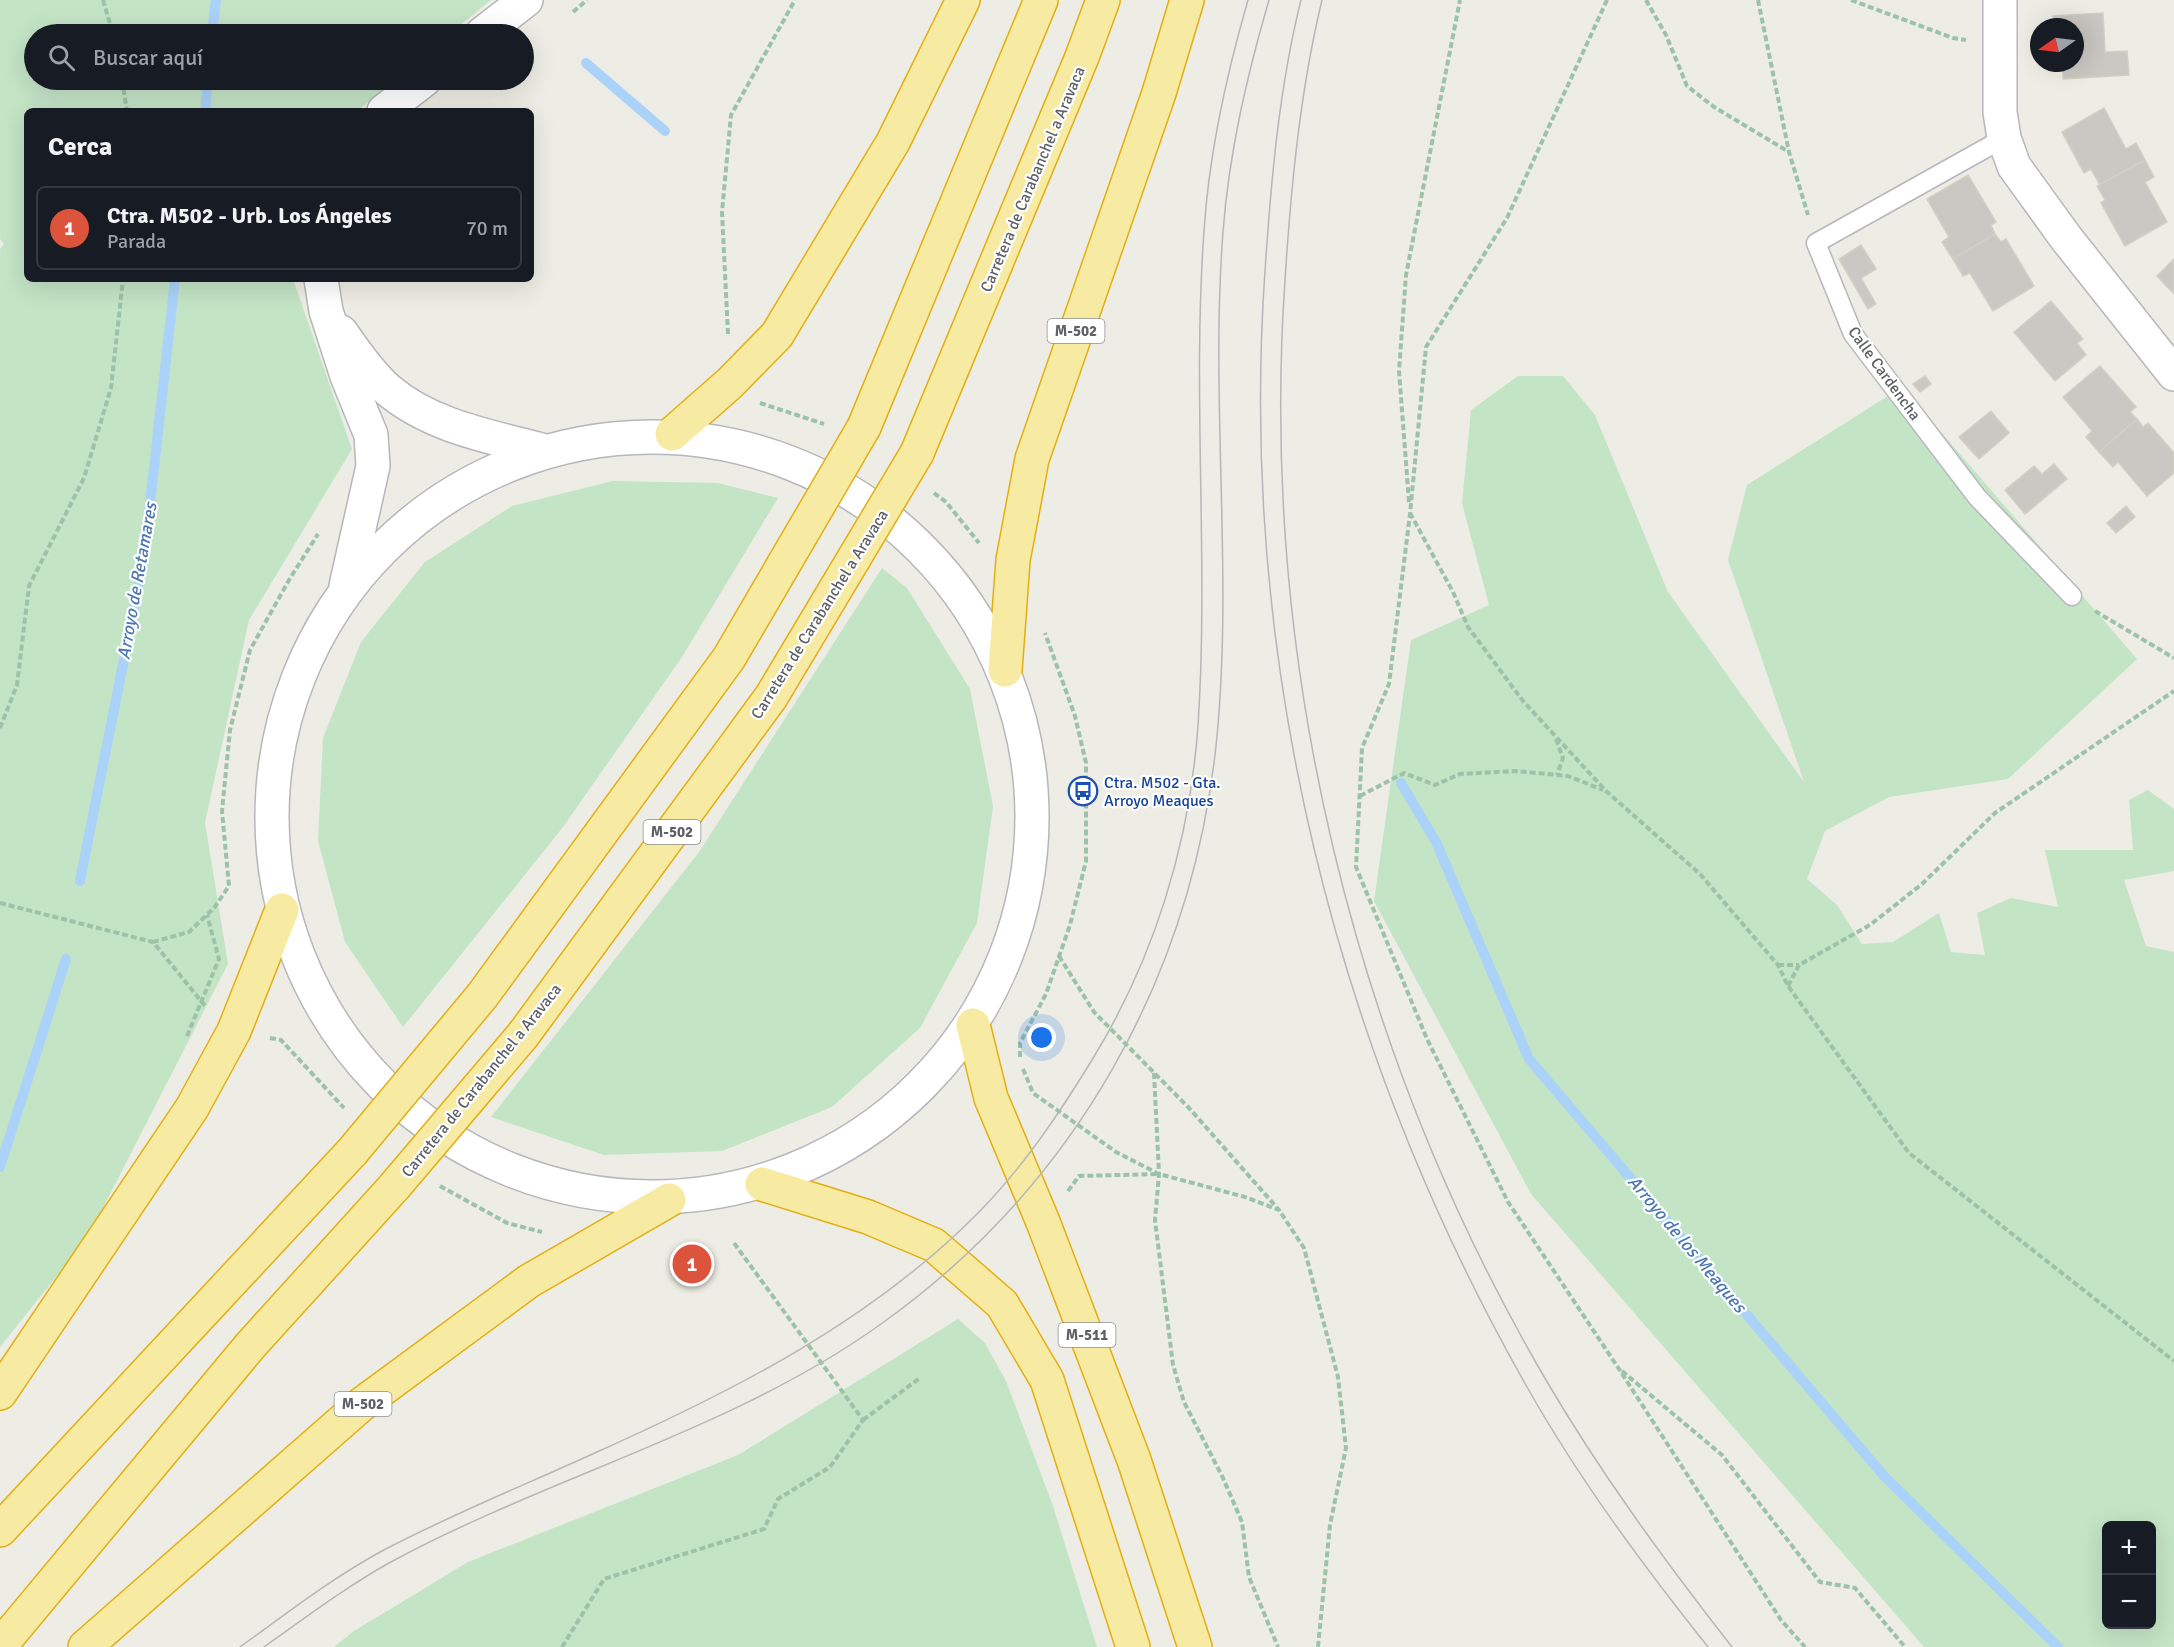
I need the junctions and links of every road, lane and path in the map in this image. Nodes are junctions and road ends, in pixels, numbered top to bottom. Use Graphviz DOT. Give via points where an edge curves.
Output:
graph roads {
  1 [pos="103,0"];
  2 [pos="526,0"];
  3 [pos="587,0"];
  4 [pos="795,0"];
  5 [pos="963,0"];
  6 [pos="1041,0"];
  7 [pos="1103,0"];
  8 [pos="1187,0"];
  9 [pos="1460,0"];
  10 [pos="1607,0"];
  11 [pos="1646,0"];
  12 [pos="1758,0"];
  13 [pos="1851,0"];
  14 [pos="2000,0"];
  15 [pos="573,12"];
  16 [pos="110,24"];
  17 [pos="495,24"];
  18 [pos="2000,45"];
  19 [pos="124,90"];
  20 [pos="411,90"];
  21 [pos="127,108"];
  22 [pos="388,108"];
  23 [pos="2004,138"];
  24 [pos="1789,152"];
  25 [pos="1816,243"];
  26 [pos="123,282"];
  27 [pos="321,282"];
  28 [pos="326,311"];
  29 [pos="729,343"];
  30 [pos="2174,374"];
  31 [pos="672,434"];
  32 [pos="541,450"];
  33 [pos="1410,514"];
  34 [pos="323,525"];
  35 [pos="346,588"];
  36 [pos="2072,596"];
  37 [pos="1043,625"];
  38 [pos="2174,658"];
  39 [pos="1005,670"];
  40 [pos="2174,691"];
  41 [pos="0,728"];
  42 [pos="1553,733"];
  43 [pos="1557,775"];
  44 [pos="1606,791"];
  45 [pos="1359,796"];
  46 [pos="0,903"];
  47 [pos="282,910"];
  48 [pos="207,915"];
  49 [pos="153,942"];
  50 [pos="1059,956"];
  51 [pos="1778,965"];
  52 [pos="1799,965"];
  53 [pos="1788,986"];
  54 [pos="202,1003"];
  55 [pos="973,1025"];
  56 [pos="234,1031"];
  57 [pos="1154,1073"];
  58 [pos="1159,1174"];
  59 [pos="762,1184"];
  60 [pos="669,1200"];
  61 [pos="1279,1210"];
  62 [pos="1043,1222"];
  63 [pos="734,1243"];
  64 [pos="2174,1361"];
  65 [pos="1619,1369"];
  66 [pos="920,1378"];
  67 [pos="0,1393"];
  68 [pos="863,1420"];
  69 [pos="0,1530"];
  70 [pos="0,1646"];
  71 [pos="85,1647"];
  72 [pos="562,1647"];
  73 [pos="1133,1647"];
  74 [pos="1195,1647"];
  75 [pos="1278,1647"];
  76 [pos="1318,1647"];
  77 [pos="1805,1647"];
  78 [pos="1905,1647"];
  1 -- 16 [label="path"];
  2 -- 17 [label="street"];
  3 -- 15 [label="path"];
  4 -- 29 [label="path" via="731,115 722,212"];
  5 -- 31 [label="highway" via="893,142 777,335"];
  6 -- 69 [label="highway, bridge" via="864,427 729,658 482,996 352,1152"];
  7 -- 70 [label="highway, Carretera de Carabanchel a Aravaca / M-502, bridge" via="917,453 771,697 523,1035 394,1187 250,1346"];
  8 -- 39 [label="highway, M-502" via="1159,93 1032,459 1013,560"];
  9 -- 33 [label="path" via="1407,275 1399,371"];
  10 -- 33 [label="path" via="1507,218 1426,347"];
  11 -- 24 [label="path" via="1687,86"];
  12 -- 24 [label="path"];
  13 -- 18 [label="path" via="1953,38"];
  14 -- 18 [label="street"];
  18 -- 23 [label="street"];
  19 -- 21 [label="path"];
  20 -- 22 [label="street"];
  23 -- 25 [label="lane"];
  23 -- 30 [label="street" via="2014,166"];
  24 -- 25 [label="path"];
  25 -- 36 [label="lane, Calle Cardencha" via="1853,334 1977,497"];
  26 -- 41 [label="path" via="111,388 84,478 29,586 17,685"];
  27 -- 28 [label="street"];
  28 -- 32 [label="street" via="387,389 422,413 461,429"];
  28 -- 35 [label="street" via="371,435 373,466"];
  31 -- 32 [label="street" via="606,436"];
  31 -- 39 [label="street" via="810,468 927,550"];
  32 -- 35 [label="street" via="467,481 420,514 401,528"];
  33 -- 42 [label="path" via="1468,627"];
  33 -- 45 [label="path" via="1389,684 1362,748"];
  34 -- 48 [label="path" via="250,650 230,730 222,811 229,886"];
  35 -- 47 [label="street" via="309,648 284,713 271,812"];
  36 -- 38 [label="path"];
  37 -- 50 [label="path" via="1075,716 1086,763 1086,861"];
  39 -- 55 [label="street" via="1025,733 1034,800 1030,879 1009,955"];
  40 -- 52 [label="path" via="1995,813 1922,884 1870,925"];
  42 -- 43 [label="path" via="1563,758"];
  42 -- 44 [label="path"];
  43 -- 44 [label="path"];
  43 -- 45 [label="path" via="1516,771 1460,774 1435,785 1404,773"];
  44 -- 51 [label="path" via="1700,874"];
  45 -- 65 [label="path" via="1356,867 1427,1039 1508,1202"];
  46 -- 49 [label="path"];
  47 -- 56 [label="highway"];
  47 -- 60 [label="street" via="321,1007 385,1089 468,1152 565,1190"];
  48 -- 49 [label="path" via="189,932"];
  48 -- 54 [label="path" via="219,958"];
  49 -- 54 [label="path"];
  50 -- 57 [label="path" via="1094,1012"];
  50 -- 58 [label="path" via="1046,994 1020,1042 1020,1060 1033,1093 1116,1152"];
  51 -- 52 [label="path"];
  51 -- 53 [label="path"];
  52 -- 53 [label="path"];
  53 -- 64 [label="path" via="1909,1153"];
  54 -- 56 [label="path"];
  55 -- 59 [label="street" via="881,1124"];
  55 -- 62 [label="highway, M-511" via="991,1098"];
  56 -- 67 [label="highway" via="192,1108"];
  57 -- 58 [label="path"];
  57 -- 61 [label="path"];
  58 -- 61 [label="path"];
  58 -- 62 [label="path" via="1079,1176"];
  58 -- 75 [label="path" via="1155,1220 1173,1365 1184,1402 1242,1522 1249,1577"];
  59 -- 60 [label="street"];
  59 -- 73 [label="highway" via="868,1217 934,1245 1002,1304 1047,1380"];
  60 -- 71 [label="highway, M-502" via="530,1281 362,1404"];
  61 -- 76 [label="path" via="1304,1248 1323,1314 1338,1377 1346,1448 1330,1525"];
  62 -- 74 [label="highway, M-511" via="1134,1460"];
  63 -- 68 [label="path"];
  65 -- 77 [label="path" via="1781,1620"];
  65 -- 78 [label="path" via="1722,1455 1820,1582 1855,1588"];
  66 -- 68 [label="path"];
  68 -- 72 [label="path" via="830,1467 778,1499 764,1529 604,1579"];
}
